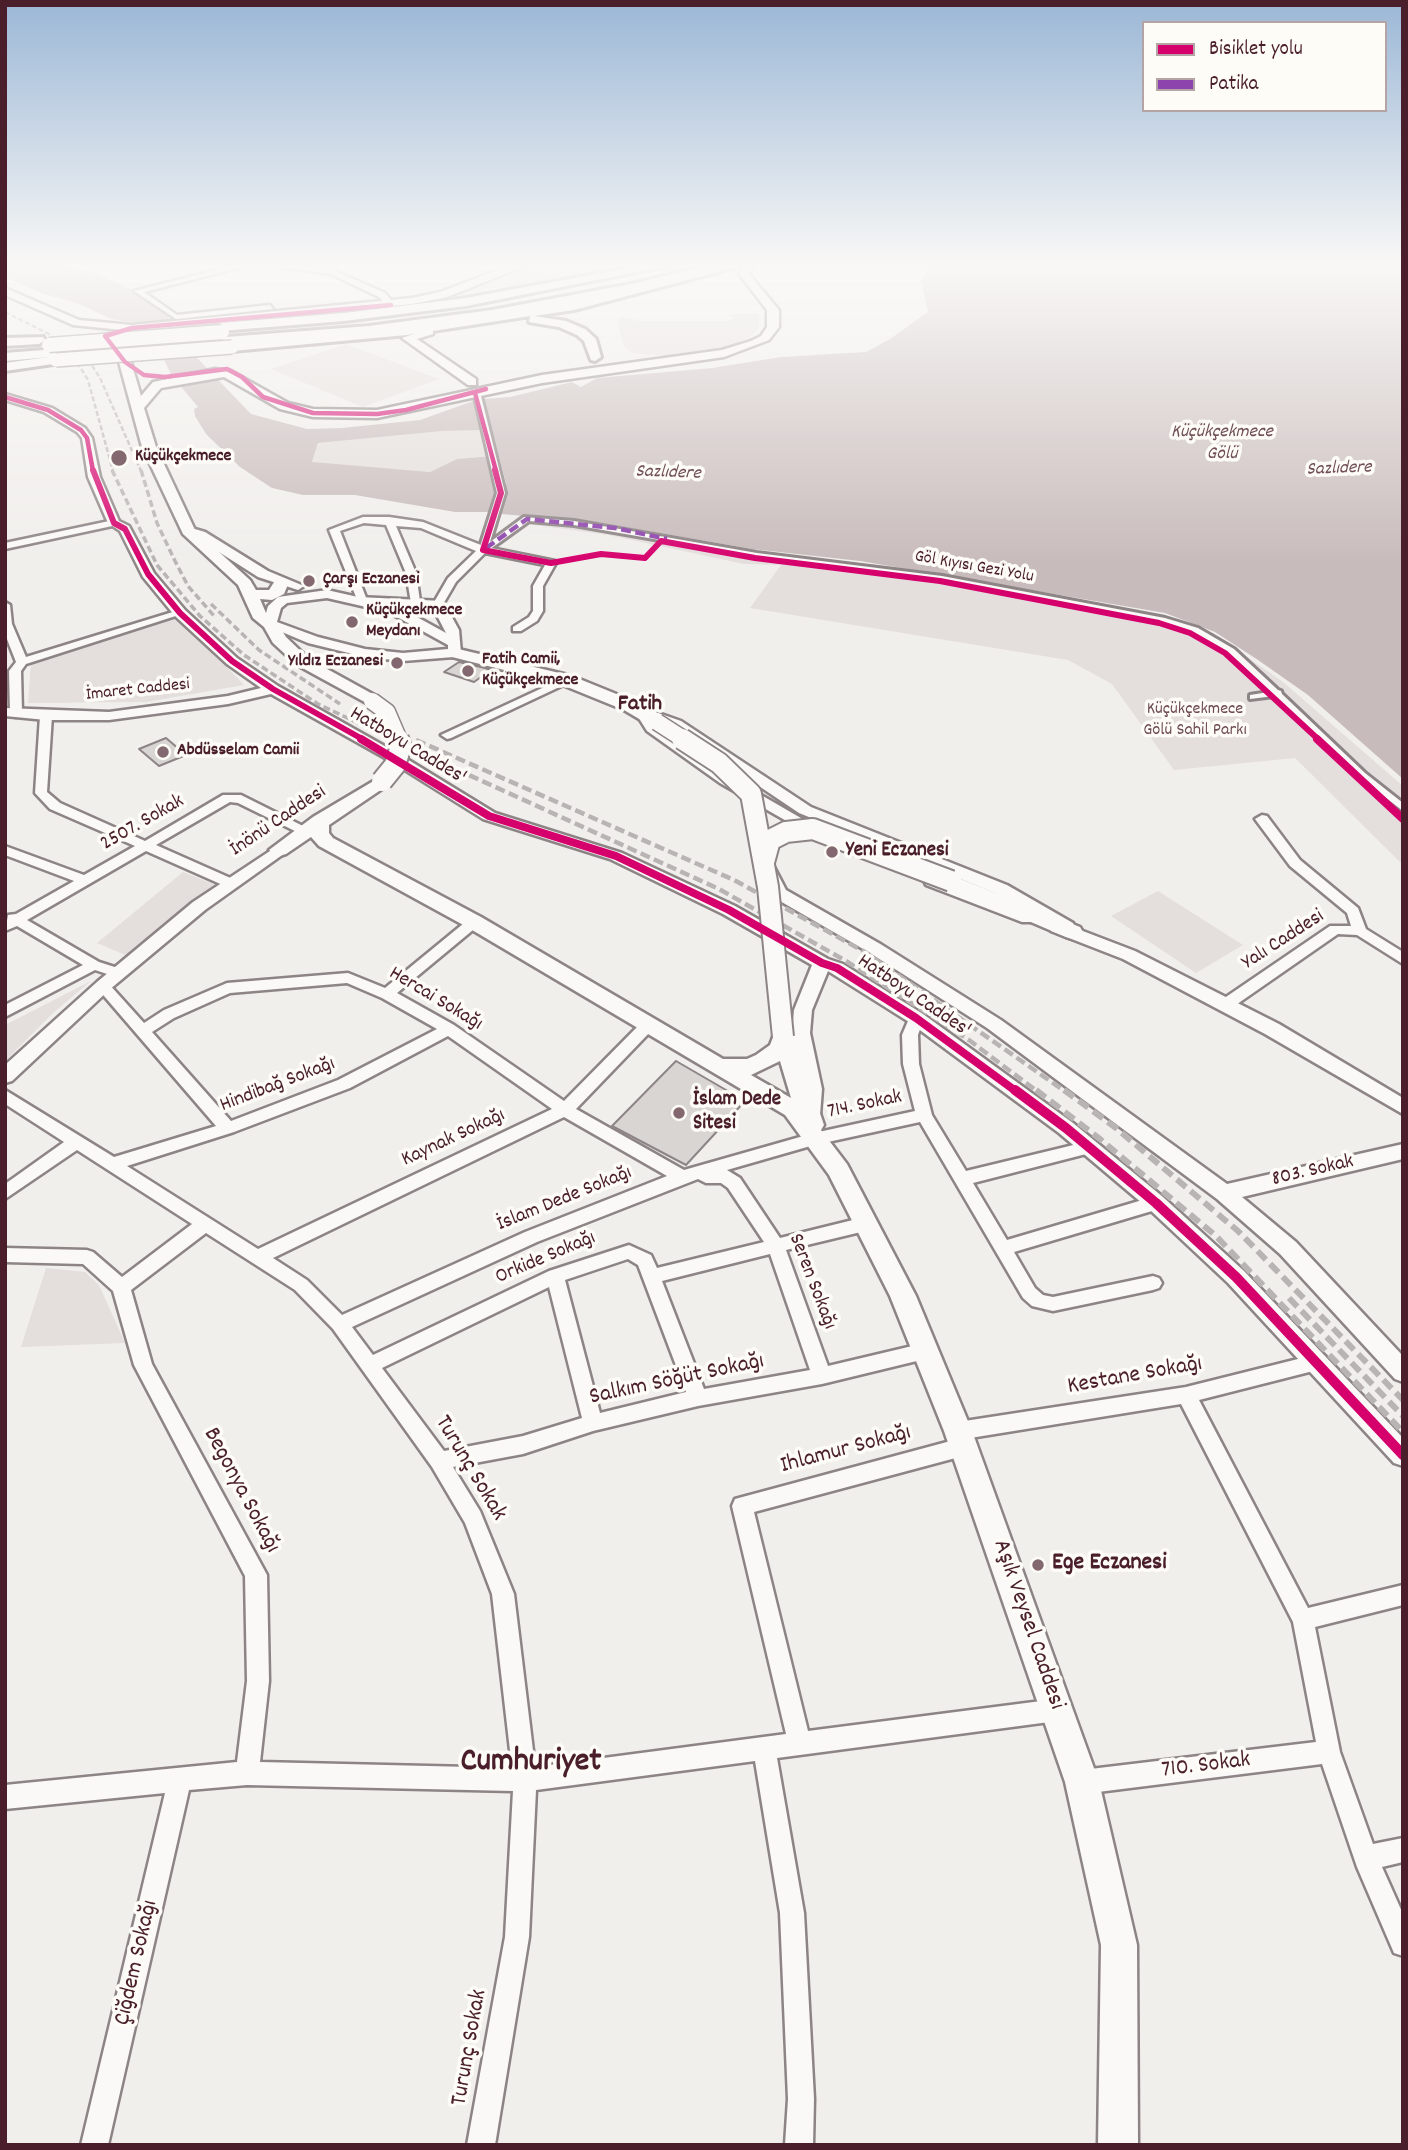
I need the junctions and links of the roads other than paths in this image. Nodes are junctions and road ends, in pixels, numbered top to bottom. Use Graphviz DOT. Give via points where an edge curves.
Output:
graph roads {
  1 [pos="126,364"];
  2 [pos="128,364"];
  3 [pos="217,364"];
  4 [pos="236,364"];
  5 [pos="445,364"];
  6 [pos="586,364"];
  7 [pos="588,364"];
  8 [pos="213,370"];
  9 [pos="167,379"];
  10 [pos="478,388"];
  11 [pos="5,397"];
  12 [pos="137,409"];
  13 [pos="492,515"];
  14 [pos="389,520"];
  15 [pos="114,523"];
  16 [pos="188,531"];
  17 [pos="5,546"];
  18 [pos="483,550"];
  19 [pos="281,582"];
  20 [pos="249,594"];
  21 [pos="327,594"];
  22 [pos="362,600"];
  23 [pos="415,601"];
  24 [pos="438,604"];
  25 [pos="5,605"];
  26 [pos="180,613"];
  27 [pos="270,624"];
  28 [pos="517,629"];
  29 [pos="454,647"];
  30 [pos="22,662"];
  31 [pos="566,680"];
  32 [pos="273,689"];
  33 [pos="1278,693"];
  34 [pos="1253,696"];
  35 [pos="11,712"];
  36 [pos="47,716"];
  37 [pos="650,717"];
  38 [pos="447,735"];
  39 [pos="759,801"];
  40 [pos="1403,808"];
  41 [pos="1262,819"];
  42 [pos="797,823"];
  43 [pos="313,826"];
  44 [pos="764,839"];
  45 [pos="326,842"];
  46 [pos="148,846"];
  47 [pos="5,850"];
  48 [pos="279,850"];
  49 [pos="764,862"];
  50 [pos="86,881"];
  51 [pos="230,883"];
  52 [pos="10,921"];
  53 [pos="474,922"];
  54 [pos="1360,931"];
  55 [pos="1073,932"];
  56 [pos="1403,959"];
  57 [pos="822,964"];
  58 [pos="94,965"];
  59 [pos="119,973"];
  60 [pos="103,986"];
  61 [pos="387,994"];
  62 [pos="1225,1005"];
  63 [pos="5,1012"];
  64 [pos="916,1018"];
  65 [pos="647,1026"];
  66 [pos="449,1029"];
  67 [pos="143,1031"];
  68 [pos="783,1037"];
  69 [pos="720,1066"];
  70 [pos="5,1076"];
  71 [pos="5,1096"];
  72 [pos="1403,1107"];
  73 [pos="565,1110"];
  74 [pos="924,1115"];
  75 [pos="812,1127"];
  76 [pos="228,1128"];
  77 [pos="77,1141"];
  78 [pos="1090,1147"];
  79 [pos="1403,1151"];
  80 [pos="115,1163"];
  81 [pos="682,1177"];
  82 [pos="961,1180"];
  83 [pos="1224,1192"];
  84 [pos="5,1193"];
  85 [pos="1156,1203"];
  86 [pos="865,1224"];
  87 [pos="204,1225"];
  88 [pos="776,1245"];
  89 [pos="1003,1248"];
  90 [pos="5,1255"];
  91 [pos="256,1258"];
  92 [pos="555,1276"];
  93 [pos="651,1277"];
  94 [pos="1153,1283"];
  95 [pos="121,1287"];
  96 [pos="340,1324"];
  97 [pos="925,1352"];
  98 [pos="1318,1362"];
  99 [pos="370,1365"];
  100 [pos="1403,1372"];
  101 [pos="822,1376"];
  102 [pos="1186,1395"];
  103 [pos="698,1398"];
  104 [pos="593,1423"];
  105 [pos="961,1439"];
  106 [pos="1403,1455"];
  107 [pos="439,1461"];
  108 [pos="1403,1595"];
  109 [pos="1303,1620"];
  110 [pos="1057,1710"];
  111 [pos="799,1743"];
  112 [pos="764,1747"];
  113 [pos="1329,1752"];
  114 [pos="247,1773"];
  115 [pos="180,1780"];
  116 [pos="525,1780"];
  117 [pos="1082,1782"];
  118 [pos="5,1797"];
  119 [pos="1403,1850"];
  120 [pos="1366,1858"];
  121 [pos="1403,1944"];
  122 [pos="94,2145"];
  123 [pos="481,2145"];
  124 [pos="799,2145"];
  125 [pos="1118,2145"];
  1 -- 12 [label="main road, İnönü Caddesi"];
  2 -- 9 [label="main road" via="144,375"];
  3 -- 8 [label="main road"];
  4 -- 10 [label="main road" via="277,397 324,410 387,410"];
  5 -- 10 [label="main road"];
  6 -- 10 [label="main road"];
  7 -- 10 [label="main road"];
  8 -- 9 [label="main road"];
  8 -- 10 [label="main road" via="263,397 313,413 406,410"];
  9 -- 12 [label="main road" via="152,388"];
  10 -- 13 [label="street" via="500,493"];
  11 -- 15 [label="street" via="48,410 81,430"];
  12 -- 16 [label="main road, İnönü Caddesi" via="149,447"];
  13 -- 18 [label="street"];
  14 -- 18 [label="street" via="423,525"];
  14 -- 22 [label="street" via="363,520 334,530"];
  14 -- 23 [label="street" via="411,573"];
  15 -- 17 [label="street"];
  15 -- 26 [label="street" via="125,529 148,574"];
  16 -- 19 [label="street"];
  16 -- 20 [label="main road, İnönü Caddesi" via="245,583"];
  18 -- 24 [label="street" via="452,580"];
  18 -- 28 [label="street" via="551,563 538,586 538,611"];
  18 -- 33 [label="street, Göl Kıyısı Gezi Yolu" via="527,519 601,526 757,555 954,580 1195,630 1231,651"];
  19 -- 20 [label="main road" via="272,595"];
  19 -- 21 [label="street"];
  20 -- 27 [label="main road, İnönü Caddesi" via="259,615"];
  21 -- 22 [label="street"];
  21 -- 27 [label="street" via="283,600 275,606"];
  22 -- 23 [label="street"];
  22 -- 29 [label="street" via="408,617"];
  23 -- 24 [label="street"];
  24 -- 29 [label="street" via="450,625"];
  25 -- 30 [label="street" via="7,624"];
  26 -- 30 [label="street"];
  26 -- 32 [label="street" via="211,645"];
  27 -- 29 [label="street" via="372,654 403,657"];
  27 -- 43 [label="main road, İnönü Caddesi, bridge" via="279,640 303,662 387,712 401,746 395,765 382,781"];
  29 -- 31 [label="main road"];
  30 -- 35 [label="street" via="15,671"];
  31 -- 37 [label="main road"];
  31 -- 38 [label="street"];
  32 -- 36 [label="street, İmaret Caddesi" via="151,712"];
  32 -- 57 [label="street, Hatboyu Caddes'" via="489,816 629,861 729,910"];
  33 -- 34 [label="street"];
  33 -- 40 [label="street, Göl Kıyısı Gezi Yolu"];
  35 -- 36 [label="street, İmaret Caddesi"];
  36 -- 46 [label="street" via="41,793 55,806"];
  37 -- 39 [label="street" via="645,721 652,728"];
  37 -- 49 [label="main road, bridge" via="719,763 751,793"];
  37 -- 55 [label="street" via="676,724 805,810 1001,890"];
  39 -- 42 [label="street"];
  39 -- 44 [label="street"];
  41 -- 54 [label="street" via="1295,863 1353,911"];
  42 -- 44 [label="street" via="779,823"];
  42 -- 55 [label="street" via="1001,910"];
  43 -- 45 [label="main road"];
  43 -- 46 [label="street, 2507. Sokak" via="228,798"];
  43 -- 48 [label="main road, İnönü Caddesi"];
  44 -- 83 [label="street" via="768,873 779,892 994,1024"];
  45 -- 48 [label="main road"];
  45 -- 53 [label="main road"];
  46 -- 50 [label="street, 2507. Sokak"];
  46 -- 51 [label="street"];
  47 -- 50 [label="street"];
  48 -- 51 [label="street, İnönü Caddesi"];
  49 -- 55 [label="main road, bridge" via="770,840 786,832 825,831"];
  49 -- 68 [label="main road, bridge"];
  50 -- 52 [label="street, 2507. Sokak"];
  51 -- 59 [label="street, İnönü Caddesi"];
  52 -- 58 [label="street"];
  53 -- 61 [label="street"];
  53 -- 65 [label="main road"];
  54 -- 56 [label="street, Yalı Caddesi"];
  54 -- 62 [label="street, Yalı Caddesi" via="1335,929"];
  55 -- 62 [label="street" via="1129,955"];
  57 -- 64 [label="street, Hatboyu Caddes'" via="837,968"];
  57 -- 75 [label="street" via="803,1010 801,1033 812,1089"];
  58 -- 59 [label="street"];
  58 -- 63 [label="street"];
  59 -- 60 [label="street, İnönü Caddesi"];
  60 -- 67 [label="street"];
  60 -- 70 [label="street, İnönü Caddesi"];
  61 -- 66 [label="street, Hercai Sokağı"];
  61 -- 67 [label="street, Hercai Sokağı" via="348,978 227,988"];
  62 -- 72 [label="street"];
  64 -- 74 [label="street" via="910,1035 911,1064"];
  64 -- 78 [label="street, Hatboyu Caddes'"];
  65 -- 69 [label="main road"];
  65 -- 73 [label="street, Kaynak Sokağı"];
  66 -- 73 [label="street, Hercai Sokağı"];
  66 -- 76 [label="street, Hindibağ Sokağı" via="344,1084"];
  67 -- 76 [label="street"];
  68 -- 69 [label="main road" via="780,1049 764,1062 750,1067"];
  68 -- 75 [label="main road"];
  69 -- 75 [label="main road" via="793,1109"];
  71 -- 77 [label="street, Turunç Sokak"];
  73 -- 81 [label="street, Hercai Sokağı"];
  73 -- 91 [label="street, Kaynak Sokağı"];
  74 -- 75 [label="street, 714. Sokak"];
  74 -- 82 [label="street"];
  75 -- 81 [label="street, İslam Dede Sokağı"];
  75 -- 86 [label="main road, Aşık Veysel Caddesi"];
  76 -- 80 [label="street, Hindibağ Sokağı"];
  77 -- 80 [label="street, Turunç Sokak"];
  77 -- 84 [label="street"];
  78 -- 82 [label="street"];
  78 -- 85 [label="street, Hatboyu Caddes'"];
  79 -- 83 [label="street, 803. Sokak"];
  80 -- 87 [label="street, Turunç Sokak"];
  81 -- 88 [label="street, Seren Sokağı" via="724,1176 734,1183"];
  81 -- 96 [label="street, İslam Dede Sokağı" via="531,1237"];
  82 -- 89 [label="street"];
  83 -- 100 [label="street" via="1288,1248"];
  85 -- 89 [label="street"];
  85 -- 98 [label="street, Hatboyu Caddes'"];
  86 -- 88 [label="street"];
  86 -- 97 [label="main road, Aşık Veysel Caddesi" via="903,1296"];
  87 -- 91 [label="street, Turunç Sokak"];
  87 -- 95 [label="street"];
  88 -- 93 [label="street"];
  88 -- 101 [label="street, Seren Sokağı"];
  89 -- 94 [label="street" via="1029,1293 1045,1304"];
  90 -- 95 [label="street" via="87,1257"];
  91 -- 96 [label="street, Turunç Sokak" via="301,1285"];
  92 -- 93 [label="street, Orkide Sokağı" via="629,1252 645,1259"];
  92 -- 99 [label="street, Orkide Sokağı"];
  92 -- 104 [label="street"];
  93 -- 103 [label="street, Orkide Sokağı"];
  95 -- 114 [label="street, Begonya Sokağı" via="143,1366 256,1575 258,1681"];
  96 -- 99 [label="street, Turunç Sokak"];
  97 -- 101 [label="street, Salkım Söğüt Sokağı"];
  97 -- 105 [label="main road, Aşık Veysel Caddesi"];
  98 -- 102 [label="street, Kestane Sokağı"];
  98 -- 106 [label="street, Hatboyu Caddes'"];
  99 -- 107 [label="street, Turunç Sokak"];
  101 -- 103 [label="street, Salkım Söğüt Sokağı"];
  102 -- 105 [label="street, Kestane Sokağı"];
  102 -- 109 [label="street"];
  103 -- 104 [label="street, Salkım Söğüt Sokağı"];
  104 -- 107 [label="street, Salkım Söğüt Sokağı" via="523,1445"];
  105 -- 110 [label="main road, Aşık Veysel Caddesi"];
  105 -- 111 [label="street, Ihlamur Sokağı" via="742,1506"];
  107 -- 116 [label="street, Turunç Sokak" via="473,1518 503,1594"];
  108 -- 109 [label="street"];
  109 -- 113 [label="street"];
  110 -- 111 [label="street"];
  110 -- 117 [label="main road, Aşık Veysel Caddesi"];
  111 -- 112 [label="street"];
  112 -- 116 [label="street"];
  112 -- 124 [label="street" via="792,1913"];
  113 -- 117 [label="street, 710. Sokak"];
  113 -- 120 [label="street"];
  114 -- 115 [label="street"];
  114 -- 116 [label="street"];
  115 -- 118 [label="street"];
  115 -- 122 [label="street, Çiğdem Sokağı"];
  116 -- 123 [label="street, Turunç Sokak" via="517,1937"];
  117 -- 125 [label="main road, Aşık Veysel Caddesi" via="1119,1945"];
  119 -- 120 [label="street"];
  120 -- 121 [label="street"];
}
